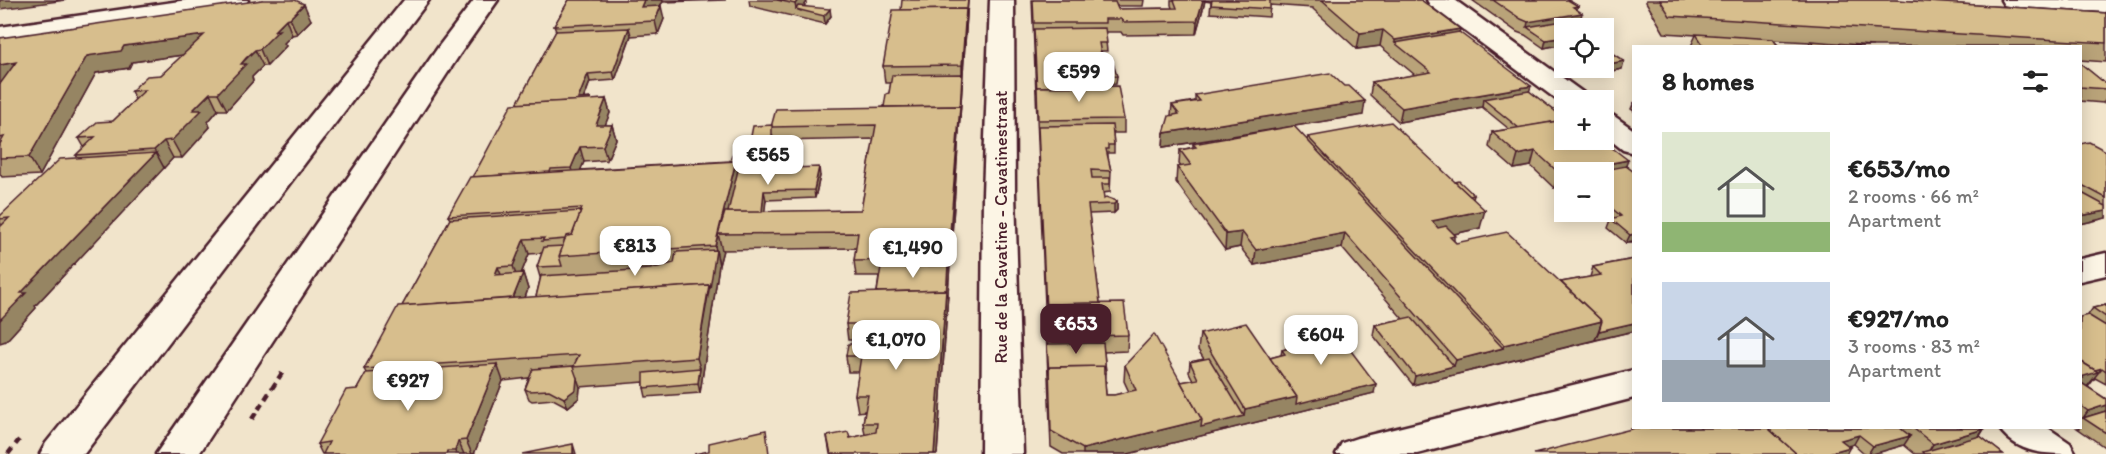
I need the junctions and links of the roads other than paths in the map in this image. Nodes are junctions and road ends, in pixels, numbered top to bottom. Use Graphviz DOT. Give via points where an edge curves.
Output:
graph roads {
  1 [pos="236,0"];
  2 [pos="417,0"];
  3 [pos="486,0"];
  4 [pos="1002,0"];
  5 [pos="1439,0"];
  6 [pos="2013,0"];
  7 [pos="2106,6"];
  8 [pos="0,35"];
  9 [pos="1561,90"];
  10 [pos="1614,129"];
  11 [pos="1632,143"];
  12 [pos="2106,264"];
  13 [pos="2082,270"];
  14 [pos="1632,385"];
  15 [pos="2020,429"];
  16 [pos="61,454"];
  17 [pos="177,454"];
  18 [pos="1002,454"];
  19 [pos="1358,454"];
  20 [pos="2055,454"];
  1 -- 8 [label="street"];
  2 -- 16 [label="street"];
  3 -- 17 [label="street"];
  4 -- 18 [label="street, Rue de la Cavatine - Cavatinestraat"];
  5 -- 9 [label="street"];
  6 -- 7 [label="street"];
  10 -- 11 [label="street"];
  12 -- 13 [label="street"];
  14 -- 19 [label="street"];
  15 -- 20 [label="street"];
}
